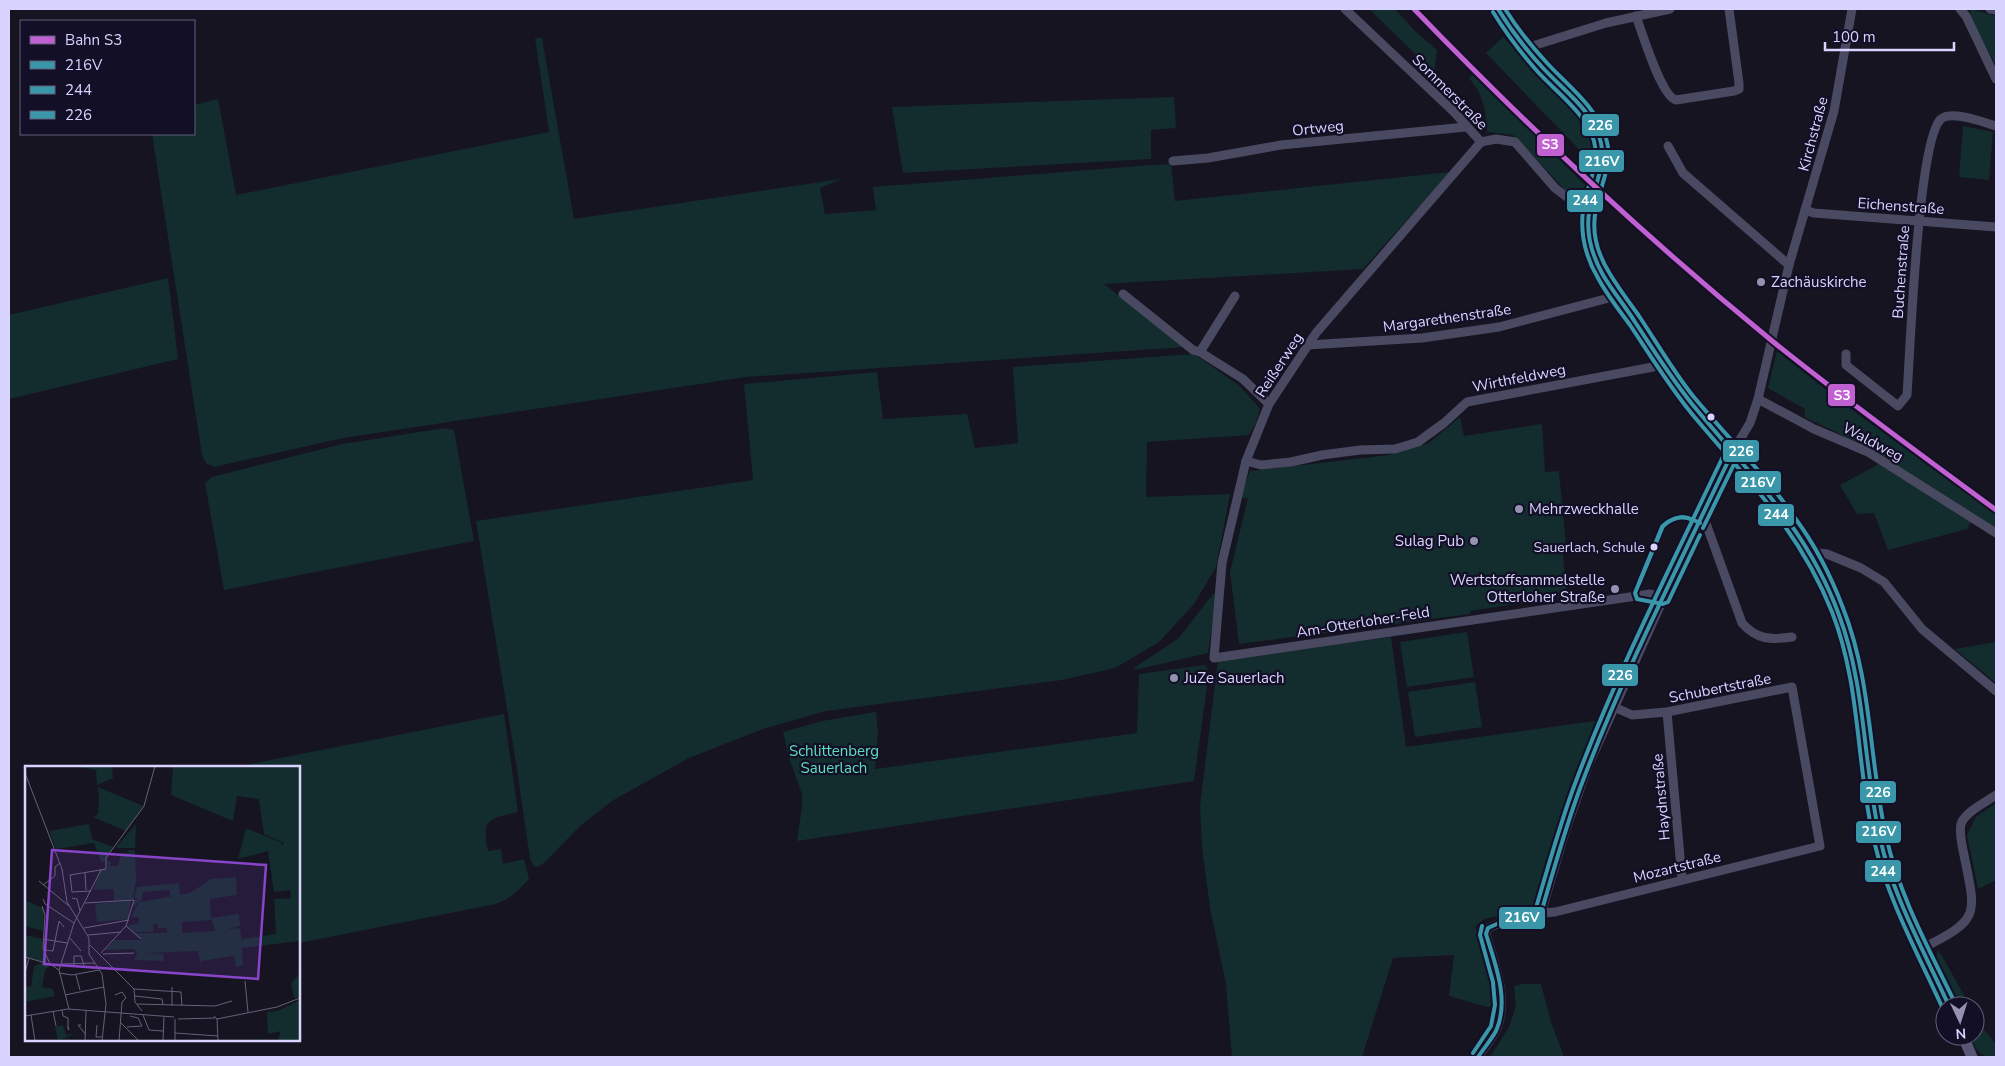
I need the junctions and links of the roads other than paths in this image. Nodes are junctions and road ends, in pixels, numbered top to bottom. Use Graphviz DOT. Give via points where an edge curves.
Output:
graph roads {
  1 [pos="1344,9"];
  2 [pos="1498,9"];
  3 [pos="1670,9"];
  4 [pos="1729,9"];
  5 [pos="1851,9"];
  6 [pos="1960,9"];
  7 [pos="1990,9"];
  8 [pos="1996,10"];
  9 [pos="1636,16"];
  10 [pos="1526,48"];
  11 [pos="1996,79"];
  12 [pos="1996,126"];
  13 [pos="1466,127"];
  14 [pos="1481,142"];
  15 [pos="1668,146"];
  16 [pos="1173,162"];
  17 [pos="1589,208"];
  18 [pos="1805,210"];
  19 [pos="1918,221"];
  20 [pos="1996,227"];
  21 [pos="1790,265"];
  22 [pos="1123,294"];
  23 [pos="1616,294"];
  24 [pos="1235,296"];
  25 [pos="1307,345"];
  26 [pos="1200,352"];
  27 [pos="1846,354"];
  28 [pos="1660,362"];
  29 [pos="1758,399"];
  30 [pos="1269,404"];
  31 [pos="1733,451"];
  32 [pos="1246,461"];
  33 [pos="1703,515"];
  34 [pos="1996,532"];
  35 [pos="1811,556"];
  36 [pos="1664,598"];
  37 [pos="1792,637"];
  38 [pos="1214,658"];
  39 [pos="1996,691"];
  40 [pos="1614,707"];
  41 [pos="1667,712"];
  42 [pos="1996,795"];
  43 [pos="1820,846"];
  44 [pos="1682,879"];
  45 [pos="1541,913"];
  46 [pos="1923,948"];
  47 [pos="1945,996"];
  48 [pos="1478,1057"];
  1 -- 13 [label="street, Sommerstraße"];
  2 -- 10 [label="main road"];
  3 -- 9 [label="street"];
  4 -- 9 [label="street" via="1739,88 1676,100 1657,76"];
  5 -- 18 [label="street, Kirchstraße" via="1834,112"];
  6 -- 11 [label="street"];
  7 -- 8 [label="street"];
  9 -- 10 [label="street"];
  10 -- 17 [label="main road" via="1594,124 1603,160"];
  12 -- 19 [label="street, Buchenstraße" via="1952,115 1942,118 1932,141"];
  13 -- 14 [label="street, Sommerstraße"];
  13 -- 16 [label="street, Ortweg" via="1281,145"];
  14 -- 17 [label="street, Sommerstraße" via="1496,139 1515,142 1555,188 1576,204"];
  14 -- 25 [label="street, Reißerweg"];
  15 -- 21 [label="street" via="1683,173"];
  17 -- 23 [label="main road" via="1589,241"];
  18 -- 19 [label="street, Eichenstraße"];
  18 -- 21 [label="street, Kirchstraße"];
  19 -- 20 [label="street, Eichenstraße"];
  19 -- 27 [label="street, Buchenstraße" via="1907,395 1898,406 1846,365"];
  21 -- 29 [label="street, Kirchstraße"];
  22 -- 26 [label="street" via="1193,350"];
  23 -- 25 [label="street, Margarethenstraße" via="1500,327 1422,338"];
  23 -- 28 [label="main road"];
  24 -- 26 [label="street"];
  25 -- 30 [label="street, Reißerweg"];
  26 -- 30 [label="street" via="1244,379"];
  28 -- 31 [label="main road"];
  28 -- 32 [label="street, Wirthfeldweg" via="1653,367 1467,402 1418,442 1395,449 1360,450 1261,465"];
  29 -- 31 [label="street, Kirchstraße" via="1750,423"];
  29 -- 34 [label="street, Waldweg" via="1814,429 1868,452"];
  30 -- 32 [label="street, Reißerweg"];
  31 -- 33 [label="street, Kirchstraße"];
  31 -- 35 [label="main road" via="1782,510"];
  32 -- 38 [label="street, Reißerweg" via="1222,563"];
  33 -- 36 [label="street, Kirchstraße"];
  33 -- 37 [label="street" via="1742,623 1751,633 1774,639"];
  35 -- 39 [label="street" via="1827,554 1884,582 1922,629"];
  35 -- 46 [label="main road" via="1846,636 1856,672 1883,849"];
  36 -- 38 [label="street, Am-Otterloher-Feld" via="1641,595"];
  36 -- 40 [label="street, Kirchstraße"];
  40 -- 41 [label="street, Schubertstraße" via="1632,715"];
  40 -- 45 [label="street, Kirchstraße" via="1588,766"];
  41 -- 43 [label="street, Schubertstraße" via="1792,687"];
  41 -- 44 [label="street, Haydnstraße"];
  42 -- 46 [label="street" via="1969,814 1961,824 1971,914 1964,925"];
  43 -- 44 [label="street, Mozartstraße"];
  44 -- 45 [label="street, Mozartstraße"];
  45 -- 48 [label="street, Mozartstraße" via="1488,928 1486,934 1500,984 1501,1013 1496,1029"];
  46 -- 47 [label="main road"];
}
